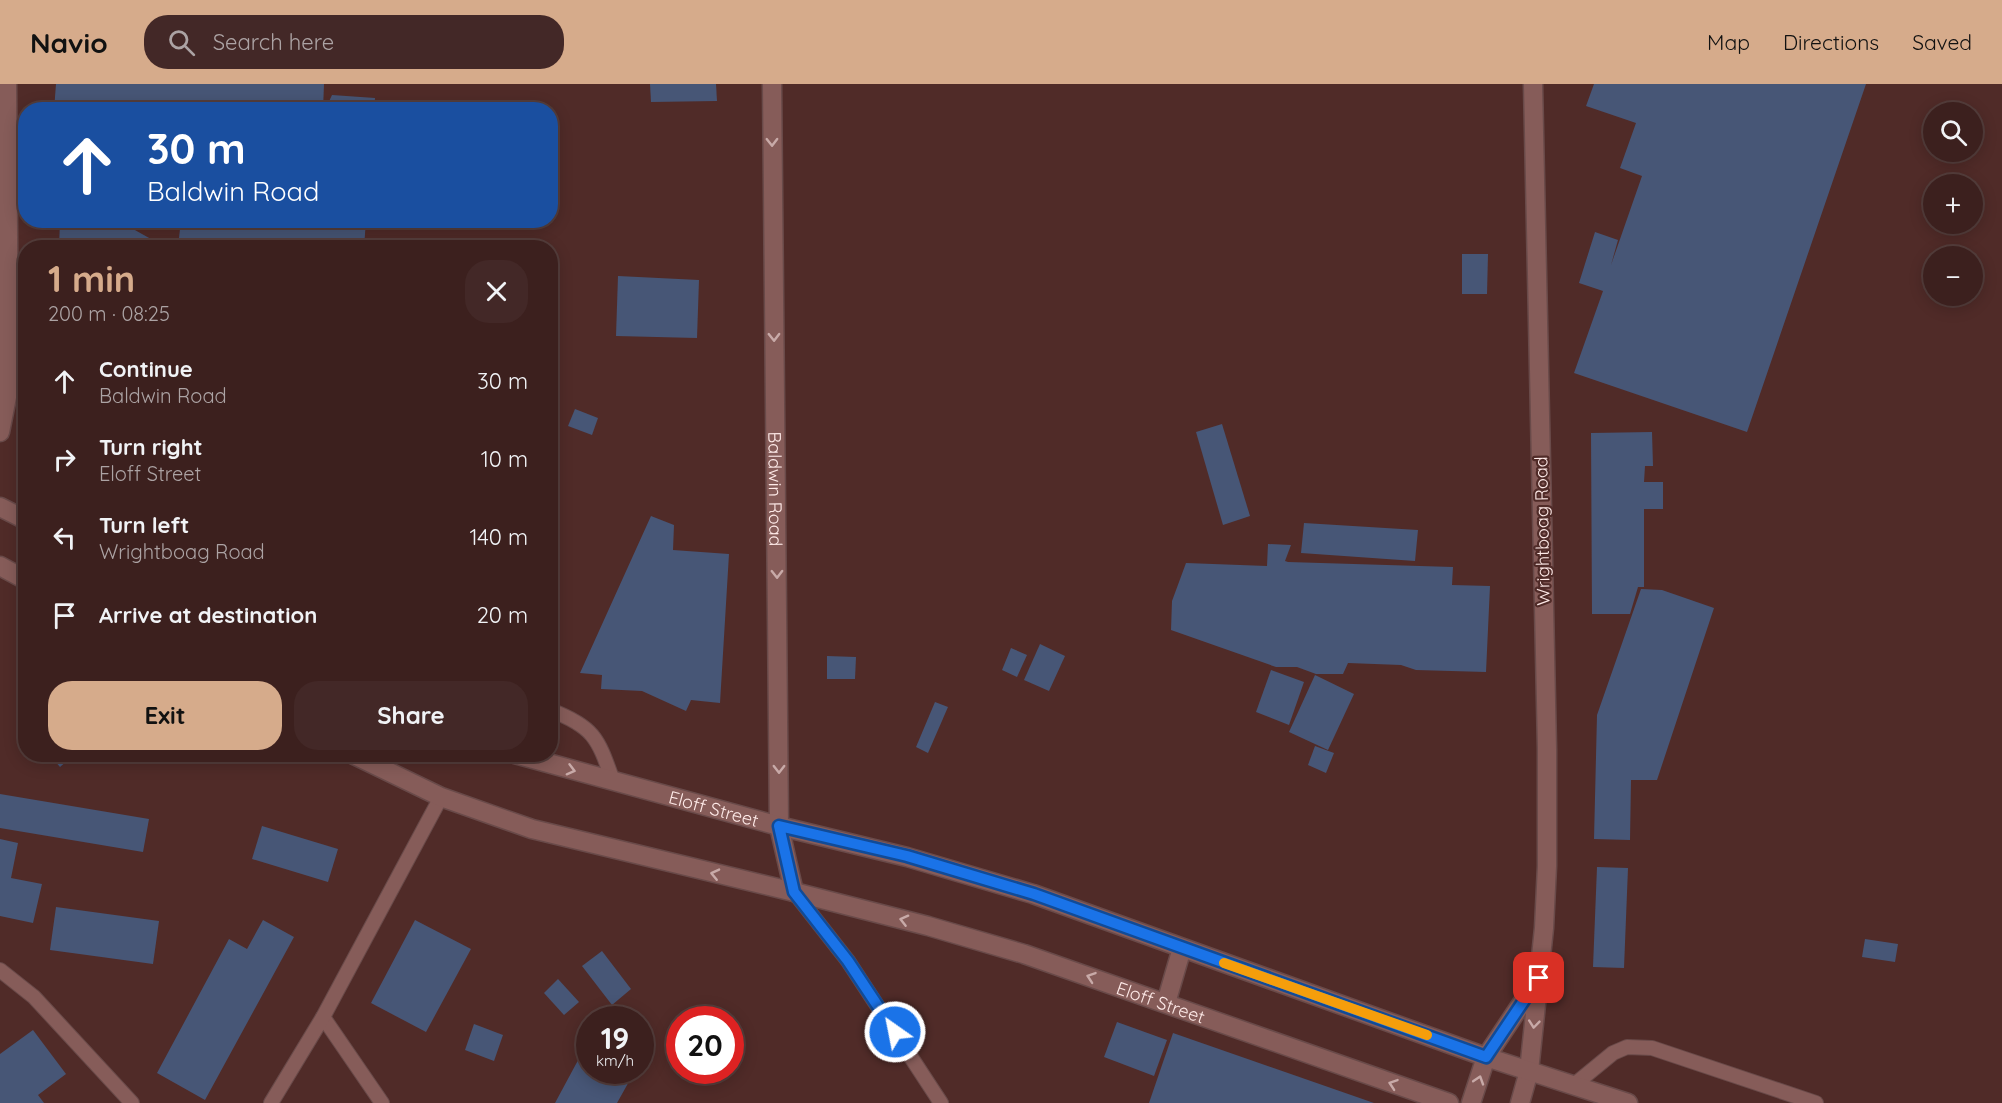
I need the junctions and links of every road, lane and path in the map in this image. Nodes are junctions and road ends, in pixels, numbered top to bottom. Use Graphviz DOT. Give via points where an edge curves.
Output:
graph roads {
  1 [pos="7,84"];
  2 [pos="772,84"];
  3 [pos="1533,84"];
  4 [pos="0,432"];
  5 [pos="0,507"];
  6 [pos="18,516"];
  7 [pos="0,566"];
  8 [pos="18,576"];
  9 [pos="558,713"];
  10 [pos="369,762"];
  11 [pos="544,762"];
  12 [pos="613,781"];
  13 [pos="441,797"];
  14 [pos="779,826"];
  15 [pos="794,892"];
  16 [pos="1182,948"];
  17 [pos="0,970"];
  18 [pos="1539,978"];
  19 [pos="1166,1004"];
  20 [pos="322,1017"];
  21 [pos="1486,1057"];
  22 [pos="1529,1071"];
  23 [pos="1574,1085"];
  24 [pos="132,1103"];
  25 [pos="271,1103"];
  26 [pos="382,1103"];
  27 [pos="941,1103"];
  28 [pos="1449,1103"];
  29 [pos="1471,1103"];
  30 [pos="1520,1103"];
  31 [pos="1628,1103"];
  32 [pos="1816,1103"];
  1 -- 4 [label="street" via="9,387"];
  2 -- 14 [label="street, Baldwin Road, one-way"];
  3 -- 18 [label="street, Wrightboag Road" via="1547,749 1547,866"];
  5 -- 6 [label="street"];
  7 -- 8 [label="street"];
  9 -- 12 [label="lane" via="584,727 599,742"];
  10 -- 13 [label="street, Eloff Street"];
  11 -- 12 [label="street, Eloff Street, one-way"];
  12 -- 14 [label="street, Eloff Street"];
  15 -- 13 [label="street, Eloff Street, one-way" via="532,830"];
  13 -- 20 [label="lane"];
  14 -- 15 [label="street, Baldwin Road"];
  14 -- 16 [label="street, Eloff Street" via="907,856 1034,894"];
  19 -- 15 [label="street, Eloff Street, one-way" via="1024,954"];
  15 -- 27 [label="lane" via="848,961"];
  16 -- 19 [label="street"];
  16 -- 21 [label="street, Eloff Street"];
  17 -- 24 [label="lane" via="34,997"];
  18 -- 21 [label="street, Wrightboag Road"];
  18 -- 22 [label="street, Wrightboag Road, one-way"];
  28 -- 19 [label="street, Eloff Street, one-way"];
  20 -- 25 [label="lane"];
  20 -- 26 [label="lane"];
  21 -- 22 [label="street, Eloff Street"];
  29 -- 21 [label="street, Wrightboag Road, one-way"];
  22 -- 23 [label="street, Eloff Street"];
  22 -- 30 [label="street, Wrightboag Road"];
  23 -- 31 [label="street, Eloff Street"];
  23 -- 32 [label="lane" via="1613,1053 1627,1047 1652,1048"];
}
